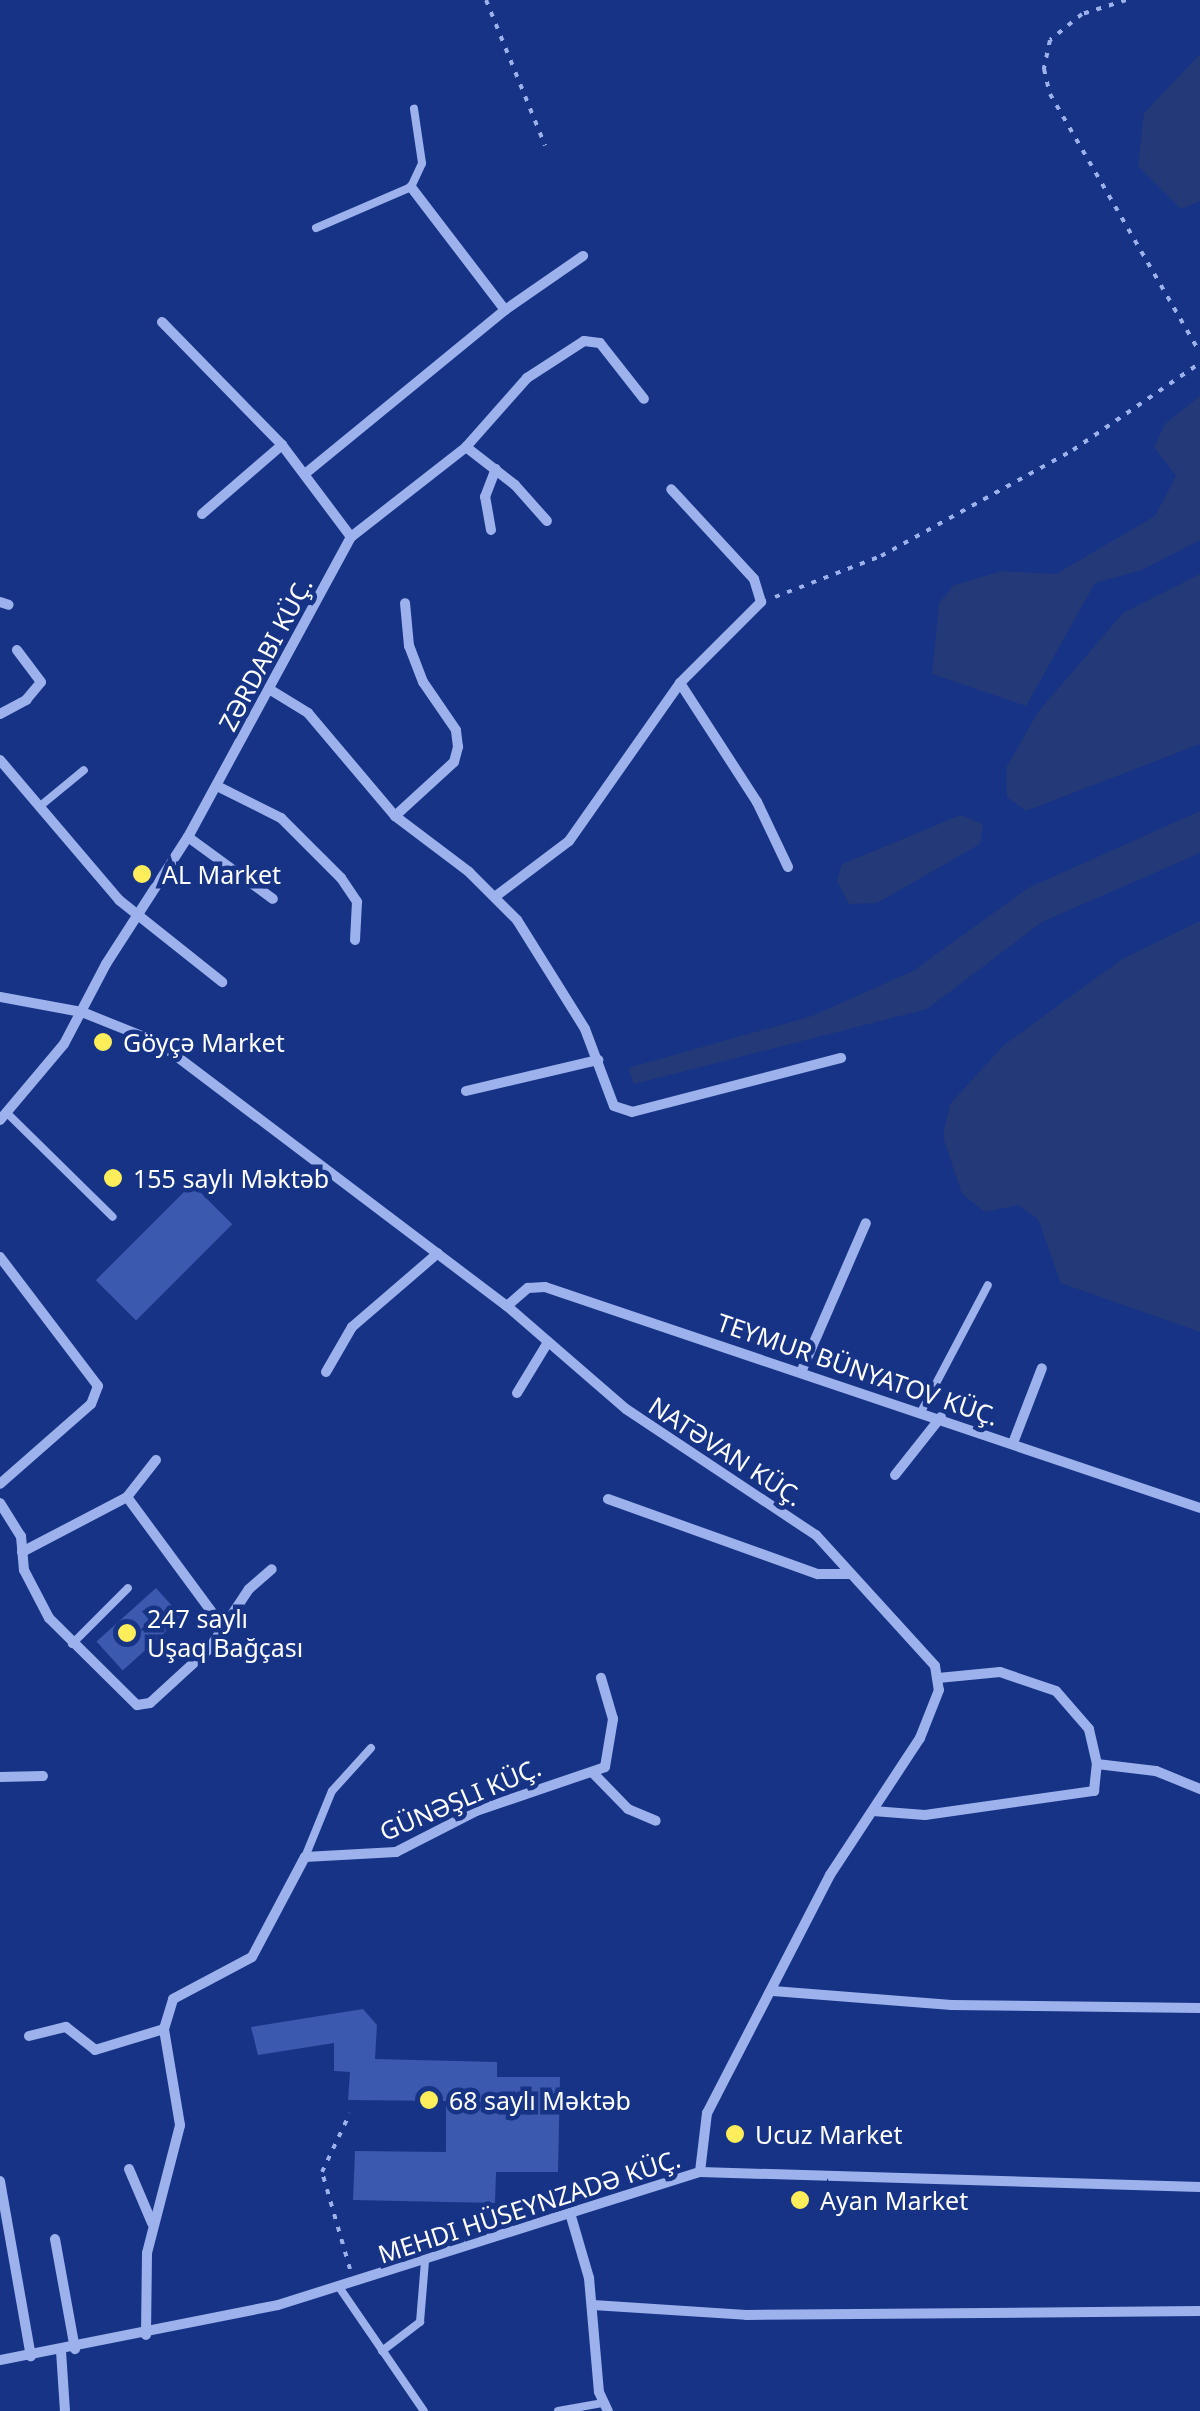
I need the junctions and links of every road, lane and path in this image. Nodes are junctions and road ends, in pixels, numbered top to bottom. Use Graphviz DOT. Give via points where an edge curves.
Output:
graph roads {
  1 [pos="486,0"];
  2 [pos="1126,0"];
  3 [pos="414,109"];
  4 [pos="544,145"];
  5 [pos="411,187"];
  6 [pos="316,228"];
  7 [pos="584,256"];
  8 [pos="506,310"];
  9 [pos="162,322"];
  10 [pos="1200,353"];
  11 [pos="1200,363"];
  12 [pos="644,399"];
  13 [pos="282,445"];
  14 [pos="466,447"];
  15 [pos="496,469"];
  16 [pos="306,473"];
  17 [pos="672,488"];
  18 [pos="202,514"];
  19 [pos="547,521"];
  20 [pos="491,530"];
  21 [pos="351,537"];
  22 [pos="761,602"];
  23 [pos="405,603"];
  24 [pos="17,650"];
  25 [pos="680,684"];
  26 [pos="269,689"];
  27 [pos="0,714"];
  28 [pos="0,760"];
  29 [pos="84,770"];
  30 [pos="217,786"];
  31 [pos="39,807"];
  32 [pos="395,816"];
  33 [pos="188,837"];
  34 [pos="788,867"];
  35 [pos="496,896"];
  36 [pos="274,899"];
  37 [pos="138,917"];
  38 [pos="355,940"];
  39 [pos="222,982"];
  40 [pos="0,998"];
  41 [pos="82,1012"];
  42 [pos="840,1058"];
  43 [pos="598,1060"];
  44 [pos="466,1091"];
  45 [pos="3,1116"];
  46 [pos="113,1216"];
  47 [pos="866,1222"];
  48 [pos="438,1253"];
  49 [pos="0,1257"];
  50 [pos="988,1286"];
  51 [pos="507,1306"];
  52 [pos="548,1342"];
  53 [pos="1042,1368"];
  54 [pos="802,1370"];
  55 [pos="326,1372"];
  56 [pos="517,1393"];
  57 [pos="922,1410"];
  58 [pos="942,1417"];
  59 [pos="1012,1442"];
  60 [pos="156,1460"];
  61 [pos="895,1475"];
  62 [pos="0,1484"];
  63 [pos="126,1497"];
  64 [pos="608,1498"];
  65 [pos="0,1503"];
  66 [pos="1200,1508"];
  67 [pos="22,1552"];
  68 [pos="272,1569"];
  69 [pos="849,1574"];
  70 [pos="128,1588"];
  71 [pos="224,1630"];
  72 [pos="72,1644"];
  73 [pos="601,1678"];
  74 [pos="938,1678"];
  75 [pos="371,1748"];
  76 [pos="1097,1764"];
  77 [pos="594,1774"];
  78 [pos="43,1776"];
  79 [pos="0,1777"];
  80 [pos="1200,1788"];
  81 [pos="873,1811"];
  82 [pos="656,1821"];
  83 [pos="305,1857"];
  84 [pos="773,1991"];
  85 [pos="1200,2008"];
  86 [pos="164,2028"];
  87 [pos="29,2036"];
  88 [pos="350,2113"];
  89 [pos="129,2170"];
  90 [pos="700,2172"];
  91 [pos="0,2181"];
  92 [pos="1200,2187"];
  93 [pos="570,2213"];
  94 [pos="152,2224"];
  95 [pos="55,2239"];
  96 [pos="425,2262"];
  97 [pos="354,2283"];
  98 [pos="339,2288"];
  99 [pos="593,2306"];
  100 [pos="1200,2311"];
  101 [pos="146,2335"];
  102 [pos="75,2348"];
  103 [pos="61,2351"];
  104 [pos="382,2351"];
  105 [pos="31,2356"];
  106 [pos="0,2360"];
  107 [pos="605,2407"];
  108 [pos="65,2411"];
  109 [pos="424,2411"];
  110 [pos="558,2411"];
  1 -- 4 [label="path"];
  2 -- 10 [label="path" via="1082,14 1050,40 1044,69 1050,94"];
  3 -- 5 [label="lane" via="422,163"];
  5 -- 6 [label="lane"];
  5 -- 8 [label="street"];
  7 -- 8 [label="street"];
  8 -- 16 [label="street"];
  9 -- 13 [label="street" via="192,361"];
  11 -- 22 [label="path" via="1073,450 899,546"];
  12 -- 14 [label="street, ZƏRDABI KÜÇ." via="592,339 527,378"];
  13 -- 16 [label="street"];
  13 -- 18 [label="street"];
  14 -- 15 [label="street"];
  14 -- 21 [label="street, ZƏRDABI KÜÇ."];
  15 -- 19 [label="street"];
  15 -- 20 [label="street" via="485,497"];
  16 -- 21 [label="street"];
  17 -- 22 [label="street" via="754,579"];
  21 -- 26 [label="street, ZƏRDABI KÜÇ."];
  22 -- 25 [label="street"];
  23 -- 32 [label="street" via="409,646 423,682 456,730 458,747 454,762"];
  24 -- 27 [label="street" via="40,682 26,700"];
  25 -- 34 [label="street" via="758,802"];
  25 -- 35 [label="street" via="568,841"];
  26 -- 30 [label="street, ZƏRDABI KÜÇ."];
  26 -- 32 [label="street" via="308,713"];
  28 -- 31 [label="street"];
  29 -- 31 [label="lane"];
  30 -- 33 [label="street, ZƏRDABI KÜÇ."];
  30 -- 38 [label="street" via="280,818 340,878 357,902"];
  31 -- 37 [label="street"];
  32 -- 35 [label="street"];
  33 -- 36 [label="street"];
  33 -- 37 [label="street, ZƏRDABI KÜÇ."];
  35 -- 43 [label="street" via="566,993"];
  37 -- 39 [label="street"];
  37 -- 41 [label="street, ZƏRDABI KÜÇ."];
  40 -- 41 [label="street, NATƏVAN KÜÇ."];
  41 -- 45 [label="street, ZƏRDABI KÜÇ." via="54,1058"];
  41 -- 48 [label="street, NATƏVAN KÜÇ." via="159,1044"];
  42 -- 43 [label="street" via="632,1112 614,1106"];
  43 -- 44 [label="street"];
  45 -- 46 [label="lane"];
  47 -- 54 [label="street"];
  48 -- 51 [label="street, NATƏVAN KÜÇ."];
  48 -- 55 [label="street" via="352,1327"];
  49 -- 62 [label="street" via="98,1386 91,1404"];
  50 -- 57 [label="lane"];
  51 -- 52 [label="street, NATƏVAN KÜÇ."];
  51 -- 54 [label="street, TEYMUR BÜNYATOV KÜÇ." via="528,1288 545,1287"];
  52 -- 56 [label="street"];
  52 -- 69 [label="street, NATƏVAN KÜÇ." via="671,1444 709,1460 816,1535"];
  53 -- 59 [label="street"];
  54 -- 57 [label="street, TEYMUR BÜNYATOV KÜÇ."];
  57 -- 58 [label="street, TEYMUR BÜNYATOV KÜÇ."];
  58 -- 59 [label="street, TEYMUR BÜNYATOV KÜÇ."];
  58 -- 61 [label="street"];
  59 -- 66 [label="street, TEYMUR BÜNYATOV KÜÇ."];
  60 -- 63 [label="street"];
  63 -- 67 [label="street"];
  63 -- 71 [label="street"];
  64 -- 69 [label="street" via="818,1574"];
  65 -- 67 [label="street" via="21,1536"];
  67 -- 72 [label="street" via="33,1591"];
  68 -- 71 [label="street" via="249,1589"];
  69 -- 74 [label="street, NATƏVAN KÜÇ." via="928,1655"];
  70 -- 72 [label="lane"];
  71 -- 72 [label="street" via="150,1703 137,1705"];
  73 -- 77 [label="street" via="613,1735 605,1767"];
  74 -- 76 [label="street" via="1000,1672 1056,1691 1089,1729"];
  74 -- 81 [label="street" via="920,1738"];
  75 -- 83 [label="lane" via="332,1792"];
  76 -- 80 [label="street" via="1156,1770"];
  76 -- 81 [label="street" via="1097,1785 1084,1796 925,1815"];
  77 -- 82 [label="street" via="628,1808"];
  77 -- 83 [label="street, GÜNƏŞLI KÜÇ." via="546,1784 396,1852"];
  78 -- 79 [label="street"];
  81 -- 84 [label="street" via="830,1875"];
  83 -- 86 [label="street" via="252,1957 173,1999"];
  84 -- 85 [label="street" via="951,2005"];
  84 -- 90 [label="street" via="708,2113"];
  86 -- 87 [label="street" via="95,2050 66,2027"];
  86 -- 94 [label="street" via="180,2126"];
  88 -- 97 [label="path" via="322,2172"];
  89 -- 94 [label="street"];
  90 -- 92 [label="street, MEHDI HÜSEYNZADƏ KÜÇ."];
  90 -- 93 [label="street, MEHDI HÜSEYNZADƏ KÜÇ."];
  91 -- 105 [label="street"];
  93 -- 96 [label="street, MEHDI HÜSEYNZADƏ KÜÇ."];
  93 -- 99 [label="street"];
  94 -- 101 [label="street" via="143,2287"];
  95 -- 102 [label="street"];
  96 -- 97 [label="street, MEHDI HÜSEYNZADƏ KÜÇ."];
  96 -- 104 [label="lane" via="420,2322"];
  97 -- 98 [label="street, MEHDI HÜSEYNZADƏ KÜÇ."];
  98 -- 101 [label="street, MEHDI HÜSEYNZADƏ KÜÇ."];
  98 -- 104 [label="lane"];
  99 -- 100 [label="street" via="746,2316"];
  99 -- 107 [label="street"];
  101 -- 102 [label="street, MEHDI HÜSEYNZADƏ KÜÇ."];
  102 -- 103 [label="street, MEHDI HÜSEYNZADƏ KÜÇ."];
  103 -- 105 [label="street, MEHDI HÜSEYNZADƏ KÜÇ."];
  103 -- 108 [label="street"];
  104 -- 109 [label="lane"];
  105 -- 106 [label="street, MEHDI HÜSEYNZADƏ KÜÇ."];
  107 -- 110 [label="lane"];
}
